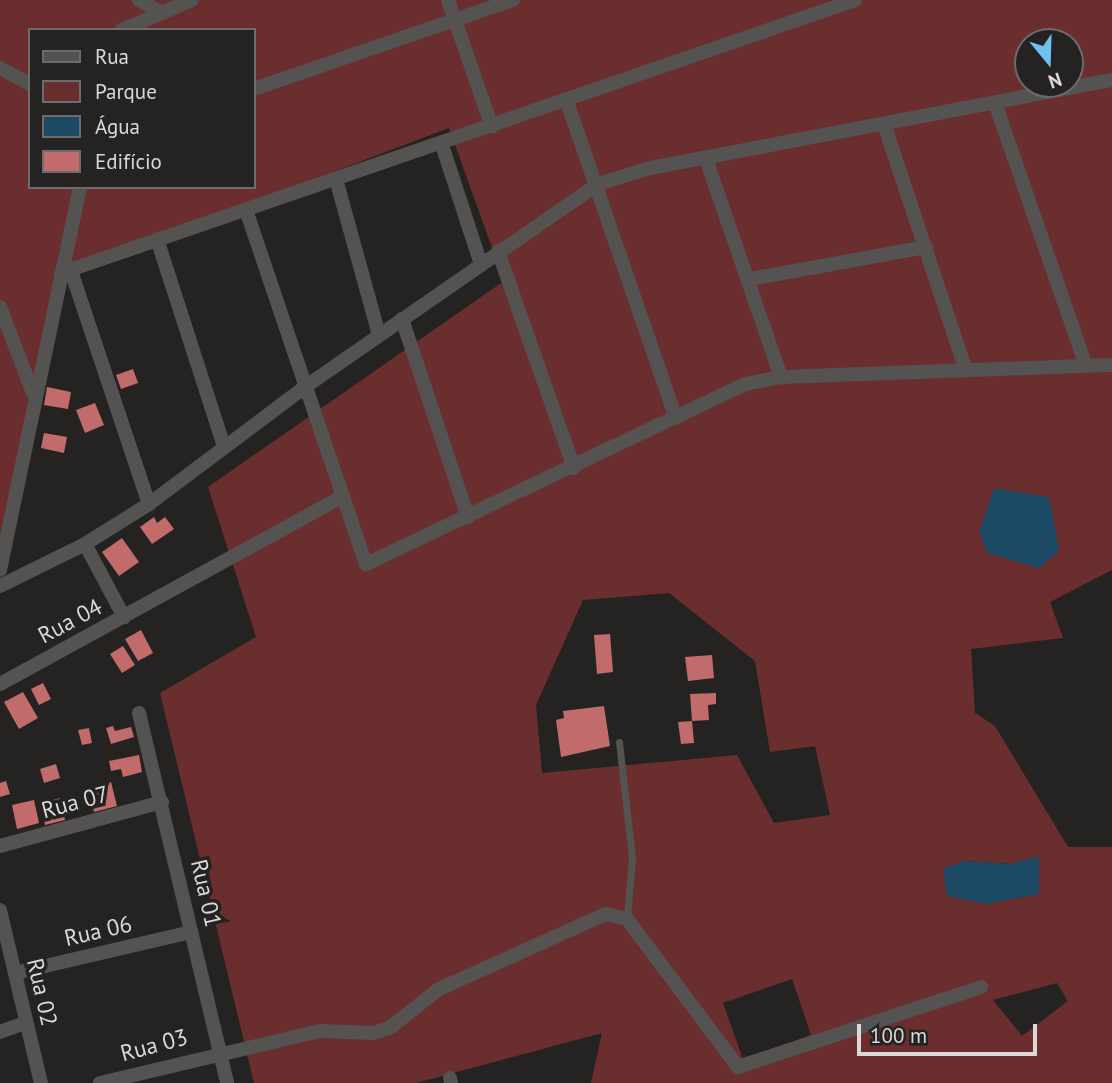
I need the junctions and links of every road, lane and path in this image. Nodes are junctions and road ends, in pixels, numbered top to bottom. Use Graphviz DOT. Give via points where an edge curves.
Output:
graph roads {
  1 [pos="139,0"];
  2 [pos="192,0"];
  3 [pos="448,0"];
  4 [pos="513,0"];
  5 [pos="855,0"];
  6 [pos="161,12"];
  7 [pos="454,20"];
  8 [pos="126,28"];
  9 [pos="0,68"];
  10 [pos="28,83"];
  11 [pos="1111,83"];
  12 [pos="256,88"];
  13 [pos="566,99"];
  14 [pos="995,103"];
  15 [pos="884,124"];
  16 [pos="492,127"];
  17 [pos="442,145"];
  18 [pos="706,159"];
  19 [pos="336,179"];
  20 [pos="598,184"];
  21 [pos="80,189"];
  22 [pos="246,210"];
  23 [pos="157,239"];
  24 [pos="926,247"];
  25 [pos="498,251"];
  26 [pos="481,264"];
  27 [pos="66,272"];
  28 [pos="750,279"];
  29 [pos="0,307"];
  30 [pos="402,319"];
  31 [pos="379,335"];
  32 [pos="1112,365"];
  33 [pos="1086,366"];
  34 [pos="966,371"];
  35 [pos="781,377"];
  36 [pos="302,389"];
  37 [pos="33,393"];
  38 [pos="676,418"];
  39 [pos="224,447"];
  40 [pos="574,468"];
  41 [pos="340,498"];
  42 [pos="149,504"];
  43 [pos="468,517"];
  44 [pos="85,544"];
  45 [pos="0,570"];
  46 [pos="0,586"];
  47 [pos="124,617"];
  48 [pos="0,684"];
  49 [pos="139,713"];
  50 [pos="619,742"];
  51 [pos="162,802"];
  52 [pos="0,846"];
  53 [pos="0,910"];
  54 [pos="627,919"];
  55 [pos="191,932"];
  56 [pos="15,973"];
  57 [pos="981,987"];
  58 [pos="25,1023"];
  59 [pos="0,1032"];
  60 [pos="219,1051"];
  61 [pos="41,1083"];
  62 [pos="100,1083"];
  63 [pos="227,1083"];
  1 -- 6 [label="street"];
  2 -- 6 [label="street"];
  3 -- 7 [label="street"];
  4 -- 7 [label="street"];
  5 -- 13 [label="street"];
  6 -- 8 [label="street"];
  7 -- 12 [label="street"];
  7 -- 16 [label="street"];
  9 -- 10 [label="street"];
  11 -- 14 [label="street"];
  13 -- 16 [label="street"];
  13 -- 20 [label="street"];
  14 -- 15 [label="street"];
  14 -- 33 [label="street"];
  15 -- 18 [label="street"];
  15 -- 24 [label="street"];
  16 -- 17 [label="street"];
  17 -- 19 [label="street"];
  17 -- 26 [label="street"];
  18 -- 20 [label="street"];
  18 -- 28 [label="street"];
  19 -- 22 [label="street"];
  19 -- 31 [label="street"];
  20 -- 25 [label="street"];
  20 -- 38 [label="street"];
  21 -- 27 [label="street"];
  22 -- 23 [label="street"];
  22 -- 36 [label="street"];
  23 -- 27 [label="street"];
  23 -- 39 [label="street"];
  24 -- 28 [label="street"];
  24 -- 34 [label="street"];
  25 -- 26 [label="street"];
  25 -- 40 [label="street"];
  26 -- 30 [label="street"];
  27 -- 37 [label="street"];
  27 -- 42 [label="street"];
  28 -- 35 [label="street"];
  29 -- 37 [label="street"];
  30 -- 31 [label="street"];
  30 -- 43 [label="street"];
  31 -- 36 [label="street"];
  32 -- 33 [label="street"];
  33 -- 34 [label="street"];
  34 -- 35 [label="street"];
  35 -- 38 [label="street" via="745,384"];
  36 -- 39 [label="street"];
  36 -- 41 [label="street"];
  37 -- 45 [label="street"];
  38 -- 40 [label="street"];
  39 -- 42 [label="street"];
  40 -- 43 [label="street"];
  41 -- 43 [label="street" via="366,564"];
  41 -- 47 [label="street, Rua 04"];
  42 -- 44 [label="street"];
  44 -- 46 [label="street"];
  44 -- 47 [label="street"];
  47 -- 48 [label="street, Rua 04"];
  49 -- 51 [label="street, Rua 01"];
  50 -- 54 [label="lane" via="632,858"];
  51 -- 52 [label="street, Rua 07"];
  51 -- 55 [label="street, Rua 01"];
  53 -- 56 [label="street, Rua 02"];
  54 -- 57 [label="street" via="738,1067"];
  54 -- 60 [label="street, Rua 03" via="606,914 515,952 439,989 391,1027 374,1033 320,1031"];
  55 -- 56 [label="street, Rua 06"];
  55 -- 60 [label="street, Rua 01"];
  56 -- 58 [label="street, Rua 02"];
  58 -- 59 [label="street"];
  58 -- 61 [label="street, Rua 02"];
  60 -- 62 [label="street, Rua 03"];
  60 -- 63 [label="street, Rua 01"];
}
